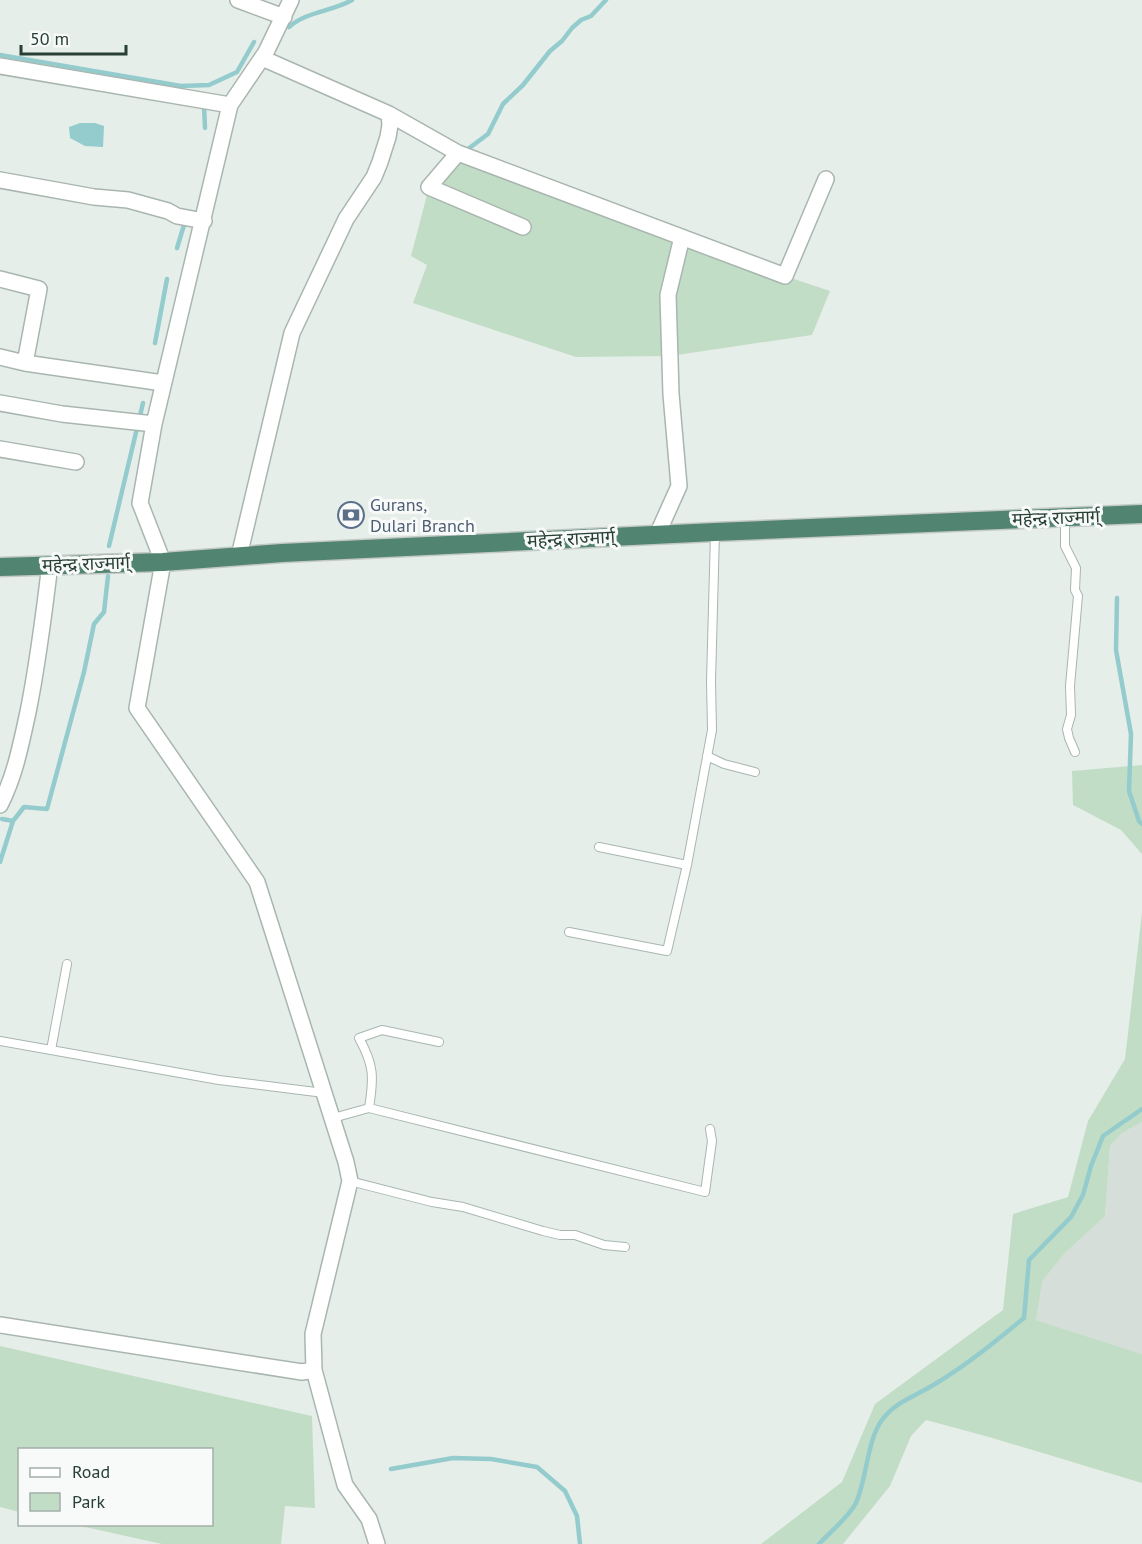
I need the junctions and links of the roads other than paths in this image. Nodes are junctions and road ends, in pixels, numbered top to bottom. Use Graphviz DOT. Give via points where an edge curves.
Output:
graph roads {
  1 [pos="238,0"];
  2 [pos="291,0"];
  3 [pos="284,17"];
  4 [pos="262,58"];
  5 [pos="0,66"];
  6 [pos="230,105"];
  7 [pos="389,114"];
  8 [pos="458,153"];
  9 [pos="826,179"];
  10 [pos="0,180"];
  11 [pos="204,221"];
  12 [pos="523,227"];
  13 [pos="682,237"];
  14 [pos="0,279"];
  15 [pos="0,357"];
  16 [pos="25,363"];
  17 [pos="163,383"];
  18 [pos="0,403"];
  19 [pos="154,424"];
  20 [pos="0,448"];
  21 [pos="76,462"];
  22 [pos="1142,514"];
  23 [pos="1065,518"];
  24 [pos="715,532"];
  25 [pos="657,535"];
  26 [pos="239,556"];
  27 [pos="163,562"];
  28 [pos="51,564"];
  29 [pos="0,567"];
  30 [pos="1075,752"];
  31 [pos="707,756"];
  32 [pos="755,772"];
  33 [pos="0,805"];
  34 [pos="599,847"];
  35 [pos="687,865"];
  36 [pos="569,932"];
  37 [pos="67,964"];
  38 [pos="0,1041"];
  39 [pos="439,1042"];
  40 [pos="51,1050"];
  41 [pos="325,1093"];
  42 [pos="369,1108"];
  43 [pos="333,1118"];
  44 [pos="710,1129"];
  45 [pos="350,1181"];
  46 [pos="625,1247"];
  47 [pos="0,1325"];
  48 [pos="314,1370"];
  49 [pos="377,1544"];
  1 -- 3 [label="street"];
  2 -- 3 [label="street"];
  3 -- 4 [label="street"];
  4 -- 6 [label="street"];
  4 -- 7 [label="street"];
  5 -- 6 [label="street"];
  6 -- 11 [label="street"];
  7 -- 8 [label="street"];
  7 -- 26 [label="street" via="381,162 345,219 292,333"];
  8 -- 12 [label="street" via="429,187"];
  8 -- 13 [label="street"];
  9 -- 13 [label="street" via="785,276"];
  10 -- 11 [label="street" via="128,200"];
  11 -- 17 [label="street"];
  13 -- 25 [label="street" via="668,295 679,486"];
  14 -- 16 [label="street" via="39,289"];
  15 -- 16 [label="street"];
  16 -- 17 [label="street"];
  17 -- 19 [label="street"];
  18 -- 19 [label="street"];
  19 -- 27 [label="street" via="140,503"];
  20 -- 21 [label="street"];
  22 -- 23 [label="highway, महेन्द्र राज्मार्ग्"];
  23 -- 24 [label="highway, महेन्द्र राज्मार्ग्"];
  23 -- 30 [label="lane" via="1065,546 1076,568 1078,597 1067,729"];
  24 -- 25 [label="highway, महेन्द्र राज्मार्ग्"];
  24 -- 31 [label="lane" via="712,730"];
  25 -- 26 [label="highway, महेन्द्र राज्मार्ग्"];
  26 -- 27 [label="highway, महेन्द्र राज्मार्ग्"];
  27 -- 28 [label="highway, महेन्द्र राज्मार्ग्"];
  27 -- 41 [label="street" via="136,708 257,882"];
  28 -- 29 [label="highway, महेन्द्र राज्मार्ग्"];
  28 -- 33 [label="street" via="25,727 10,784"];
  31 -- 32 [label="lane"];
  31 -- 35 [label="lane"];
  34 -- 35 [label="lane"];
  35 -- 36 [label="lane" via="667,951"];
  37 -- 40 [label="lane"];
  38 -- 40 [label="lane"];
  39 -- 42 [label="lane" via="382,1030 359,1038 370,1059"];
  40 -- 41 [label="lane" via="219,1080"];
  41 -- 43 [label="street"];
  42 -- 43 [label="lane"];
  42 -- 44 [label="lane" via="705,1192"];
  43 -- 45 [label="street"];
  45 -- 46 [label="lane" via="463,1207 543,1231"];
  45 -- 48 [label="street" via="313,1334"];
  47 -- 48 [label="street" via="302,1372"];
  48 -- 49 [label="street" via="345,1485 369,1520"];
}
